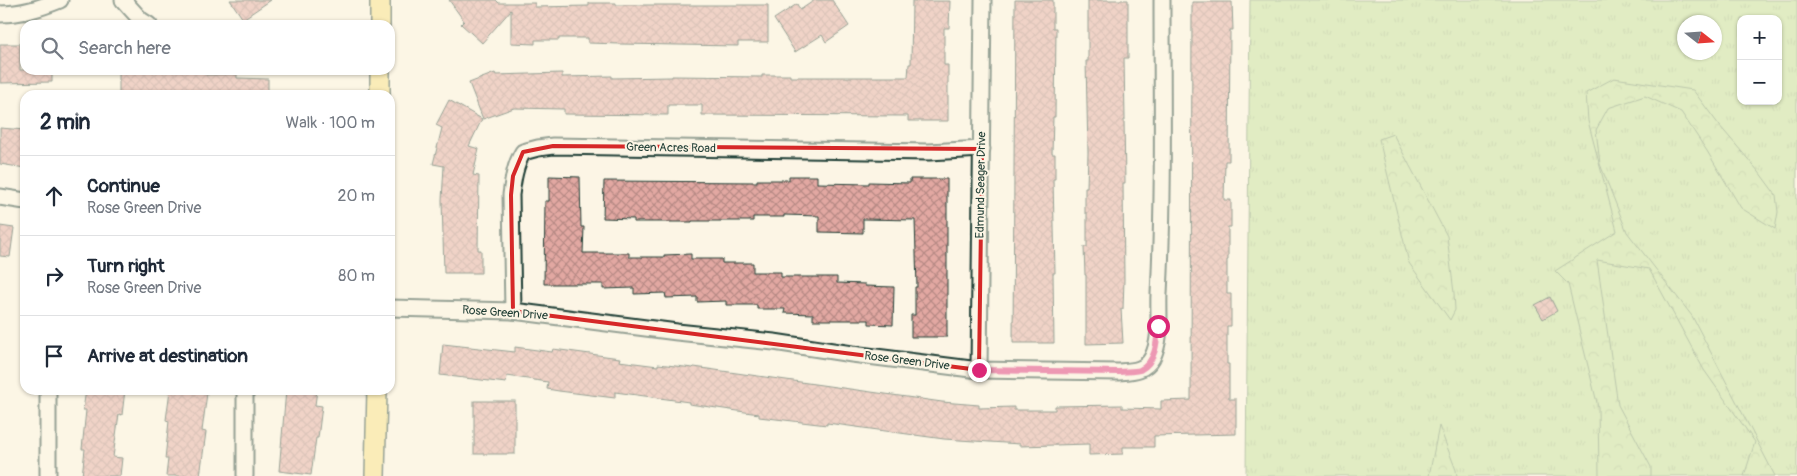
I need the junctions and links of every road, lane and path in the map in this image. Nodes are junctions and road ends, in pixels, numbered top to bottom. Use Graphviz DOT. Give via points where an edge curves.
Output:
graph roads {
  1 [pos="60,0"];
  2 [pos="123,0"];
  3 [pos="380,0"];
  4 [pos="983,0"];
  5 [pos="1162,0"];
  6 [pos="0,14"];
  7 [pos="141,20"];
  8 [pos="380,20"];
  9 [pos="380,75"];
  10 [pos="380,90"];
  11 [pos="982,149"];
  12 [pos="0,197"];
  13 [pos="20,200"];
  14 [pos="395,308"];
  15 [pos="513,311"];
  16 [pos="979,370"];
  17 [pos="48,395"];
  18 [pos="245,395"];
  19 [pos="377,395"];
  20 [pos="48,476"];
  21 [pos="245,476"];
  22 [pos="375,476"];
  1 -- 6 [label="street" via="32,11"];
  2 -- 7 [label="street"];
  3 -- 8 [label="main road"];
  4 -- 11 [label="street, Edmund Seager Drive"];
  5 -- 16 [label="street, Rose Green Drive" via="1161,258 1158,326 1152,359 1139,370 1119,372"];
  9 -- 10 [label="main road"];
  11 -- 15 [label="street, Green Acres Road" via="929,152 553,146 523,152 513,176 511,195"];
  11 -- 16 [label="street, Edmund Seager Drive"];
  12 -- 13 [label="street"];
  14 -- 15 [label="street, Rose Green Drive"];
  15 -- 16 [label="street, Rose Green Drive"];
  17 -- 20 [label="street"];
  18 -- 21 [label="street"];
  19 -- 22 [label="main road"];
}
